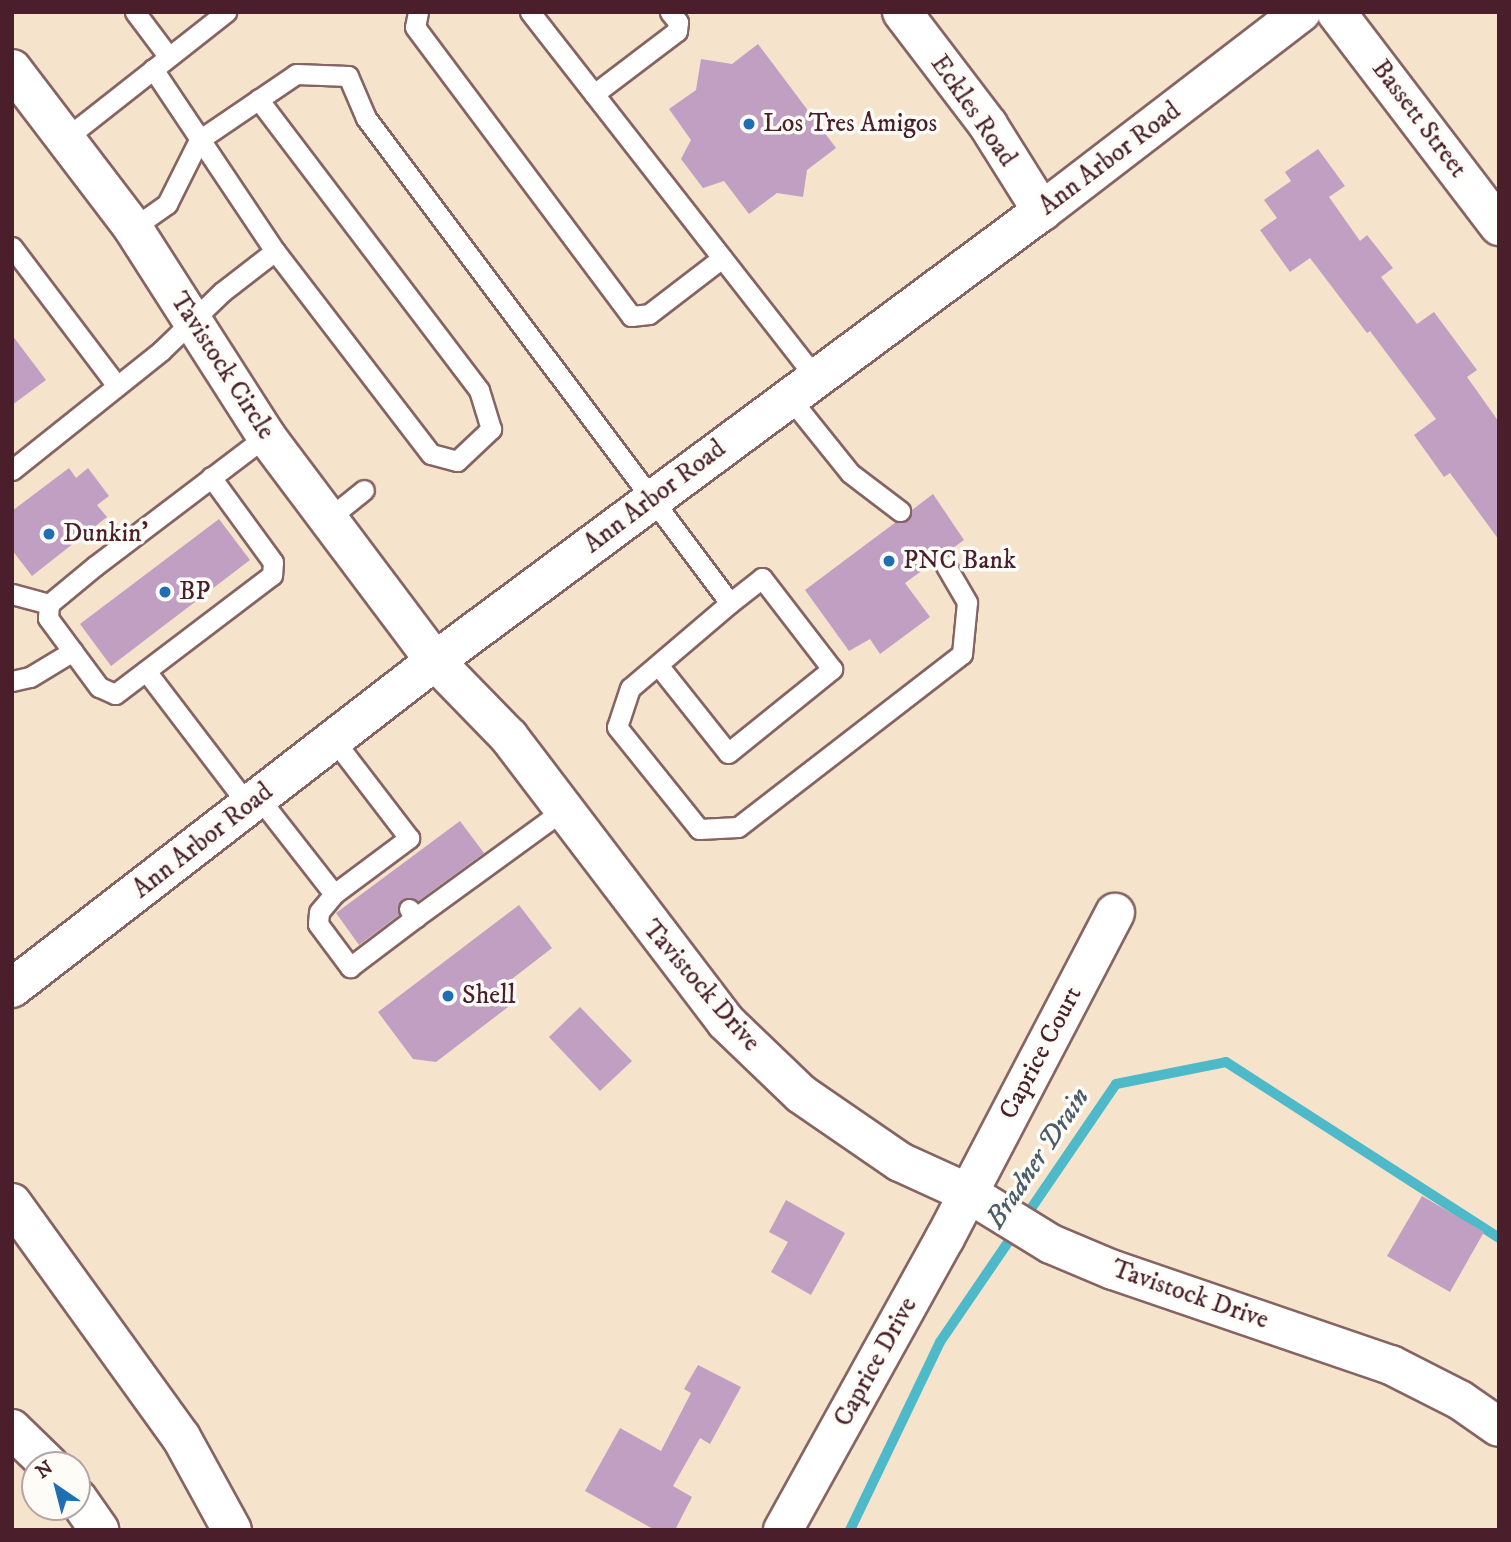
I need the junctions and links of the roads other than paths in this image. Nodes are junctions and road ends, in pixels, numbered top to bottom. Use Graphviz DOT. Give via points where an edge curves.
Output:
graph roads {
  1 [pos="135,12"];
  2 [pos="226,12"];
  3 [pos="418,12"];
  4 [pos="530,12"];
  5 [pos="670,12"];
  6 [pos="902,12"];
  7 [pos="1301,12"];
  8 [pos="1336,12"];
  9 [pos="160,62"];
  10 [pos="12,69"];
  11 [pos="594,94"];
  12 [pos="258,99"];
  13 [pos="66,138"];
  14 [pos="198,140"];
  15 [pos="1042,211"];
  16 [pos="1499,226"];
  17 [pos="134,228"];
  18 [pos="12,247"];
  19 [pos="275,251"];
  20 [pos="722,258"];
  21 [pos="192,320"];
  22 [pos="117,386"];
  23 [pos="802,387"];
  24 [pos="265,436"];
  25 [pos="12,470"];
  26 [pos="211,478"];
  27 [pos="363,490"];
  28 [pos="653,498"];
  29 [pos="900,511"];
  30 [pos="328,519"];
  31 [pos="946,566"];
  32 [pos="12,594"];
  33 [pos="730,603"];
  34 [pos="50,604"];
  35 [pos="73,651"];
  36 [pos="435,661"];
  37 [pos="658,665"];
  38 [pos="146,671"];
  39 [pos="12,681"];
  40 [pos="333,739"];
  41 [pos="254,802"];
  42 [pos="562,811"];
  43 [pos="334,894"];
  44 [pos="1115,913"];
  45 [pos="12,988"];
  46 [pos="968,1193"];
  47 [pos="12,1203"];
  48 [pos="1499,1427"];
  49 [pos="12,1429"];
  50 [pos="35,1451"];
  51 [pos="232,1530"];
  52 [pos="783,1530"];
  1 -- 9 [label="lane"];
  2 -- 9 [label="lane"];
  3 -- 20 [label="lane" via="415,26 631,316 649,314"];
  4 -- 11 [label="lane"];
  5 -- 11 [label="lane" via="678,22 677,30"];
  6 -- 15 [label="main road, Eckles Road" via="988,125"];
  7 -- 15 [label="main road, Ann Arbor Road"];
  8 -- 16 [label="main road, Bassett Street"];
  9 -- 13 [label="lane"];
  9 -- 14 [label="lane"];
  10 -- 13 [label="main road, Tavistock Circle"];
  11 -- 20 [label="lane"];
  12 -- 14 [label="lane"];
  12 -- 19 [label="lane" via="479,390 491,429 457,461 431,454"];
  12 -- 28 [label="lane" via="296,74 348,76 366,118"];
  13 -- 17 [label="main road, Tavistock Circle"];
  14 -- 17 [label="lane" via="167,204"];
  14 -- 19 [label="lane"];
  15 -- 23 [label="main road, Ann Arbor Road"];
  17 -- 21 [label="main road, Tavistock Circle"];
  18 -- 22 [label="lane"];
  19 -- 21 [label="lane"];
  20 -- 23 [label="lane"];
  21 -- 22 [label="lane"];
  21 -- 24 [label="main road, Tavistock Circle"];
  22 -- 25 [label="lane"];
  23 -- 28 [label="main road, Ann Arbor Road"];
  23 -- 29 [label="lane" via="850,473"];
  24 -- 26 [label="lane"];
  24 -- 30 [label="main road, Tavistock Circle"];
  26 -- 34 [label="lane"];
  26 -- 38 [label="lane" via="273,562 272,575"];
  27 -- 30 [label="lane"];
  28 -- 33 [label="lane"];
  28 -- 36 [label="main road, Ann Arbor Road"];
  30 -- 36 [label="main road, Tavistock Circle"];
  31 -- 37 [label="lane" via="967,602 962,654 738,827 699,829 617,727 630,688"];
  32 -- 34 [label="lane"];
  33 -- 37 [label="lane"];
  33 -- 37 [label="lane" via="762,578 832,669 728,752"];
  34 -- 35 [label="lane" via="48,618"];
  35 -- 38 [label="lane" via="99,687 115,694"];
  35 -- 39 [label="lane" via="30,677"];
  36 -- 40 [label="main road, Ann Arbor Road"];
  36 -- 42 [label="main road, Tavistock Drive" via="509,737"];
  38 -- 41 [label="lane"];
  40 -- 41 [label="main road, Ann Arbor Road"];
  40 -- 43 [label="lane" via="410,838 379,871"];
  41 -- 43 [label="lane"];
  41 -- 45 [label="main road, Ann Arbor Road"];
  42 -- 43 [label="lane" via="412,913 350,967 318,924 319,912"];
  42 -- 46 [label="main road, Tavistock Drive" via="726,1022 801,1094 900,1162"];
  44 -- 46 [label="main road, Caprice Court"];
  46 -- 48 [label="main road, Tavistock Drive" via="1003,1219 1113,1270 1391,1365 1460,1400"];
  46 -- 52 [label="main road, Caprice Drive"];
  47 -- 51 [label="main road" via="181,1437"];
  49 -- 50 [label="main road"];
}
